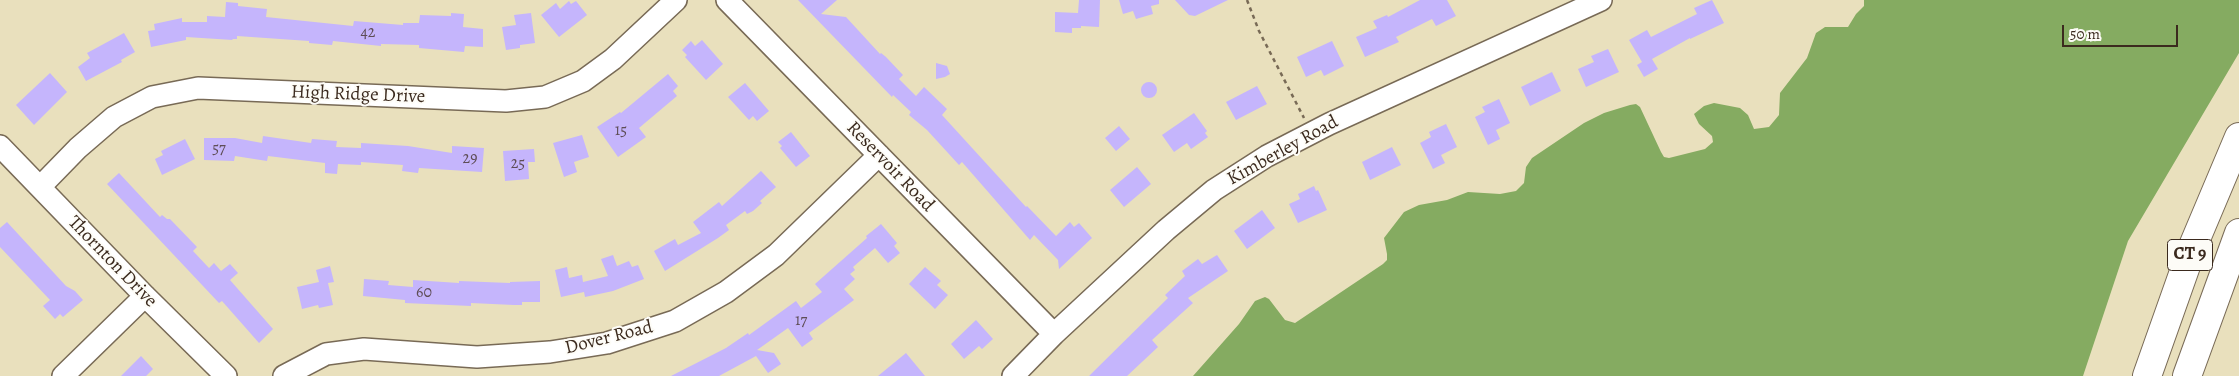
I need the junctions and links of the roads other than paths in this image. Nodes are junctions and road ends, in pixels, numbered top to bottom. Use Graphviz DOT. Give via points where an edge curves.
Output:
graph roads {
  1 [pos="676,0"];
  2 [pos="727,0"];
  3 [pos="1601,0"];
  4 [pos="2239,137"];
  5 [pos="0,146"];
  6 [pos="879,156"];
  7 [pos="40,187"];
  8 [pos="2239,233"];
  9 [pos="145,296"];
  10 [pos="1054,334"];
  11 [pos="62,376"];
  12 [pos="226,376"];
  13 [pos="284,376"];
  14 [pos="1013,376"];
  15 [pos="2147,376"];
  16 [pos="2187,376"];
  1 -- 7 [label="street, High Ridge Drive" via="605,65 583,81 545,97 506,101 198,88 152,97 114,117"];
  2 -- 6 [label="street, Reservoir Road"];
  3 -- 10 [label="street, Kimberley Road" via="1311,133 1268,156 1214,190"];
  4 -- 15 [label="highway, CT 9" via="2186,263"];
  5 -- 7 [label="street, Thornton Drive"];
  6 -- 10 [label="street, Reservoir Road"];
  6 -- 13 [label="street, Dover Road" via="776,255 726,292 675,321 607,343 550,352 477,357 364,349 326,354"];
  7 -- 9 [label="street, Thornton Drive"];
  8 -- 16 [label="highway, CT 9"];
  9 -- 11 [label="street"];
  9 -- 12 [label="street, Thornton Drive"];
  10 -- 14 [label="street, Kimberley Road"];
}
